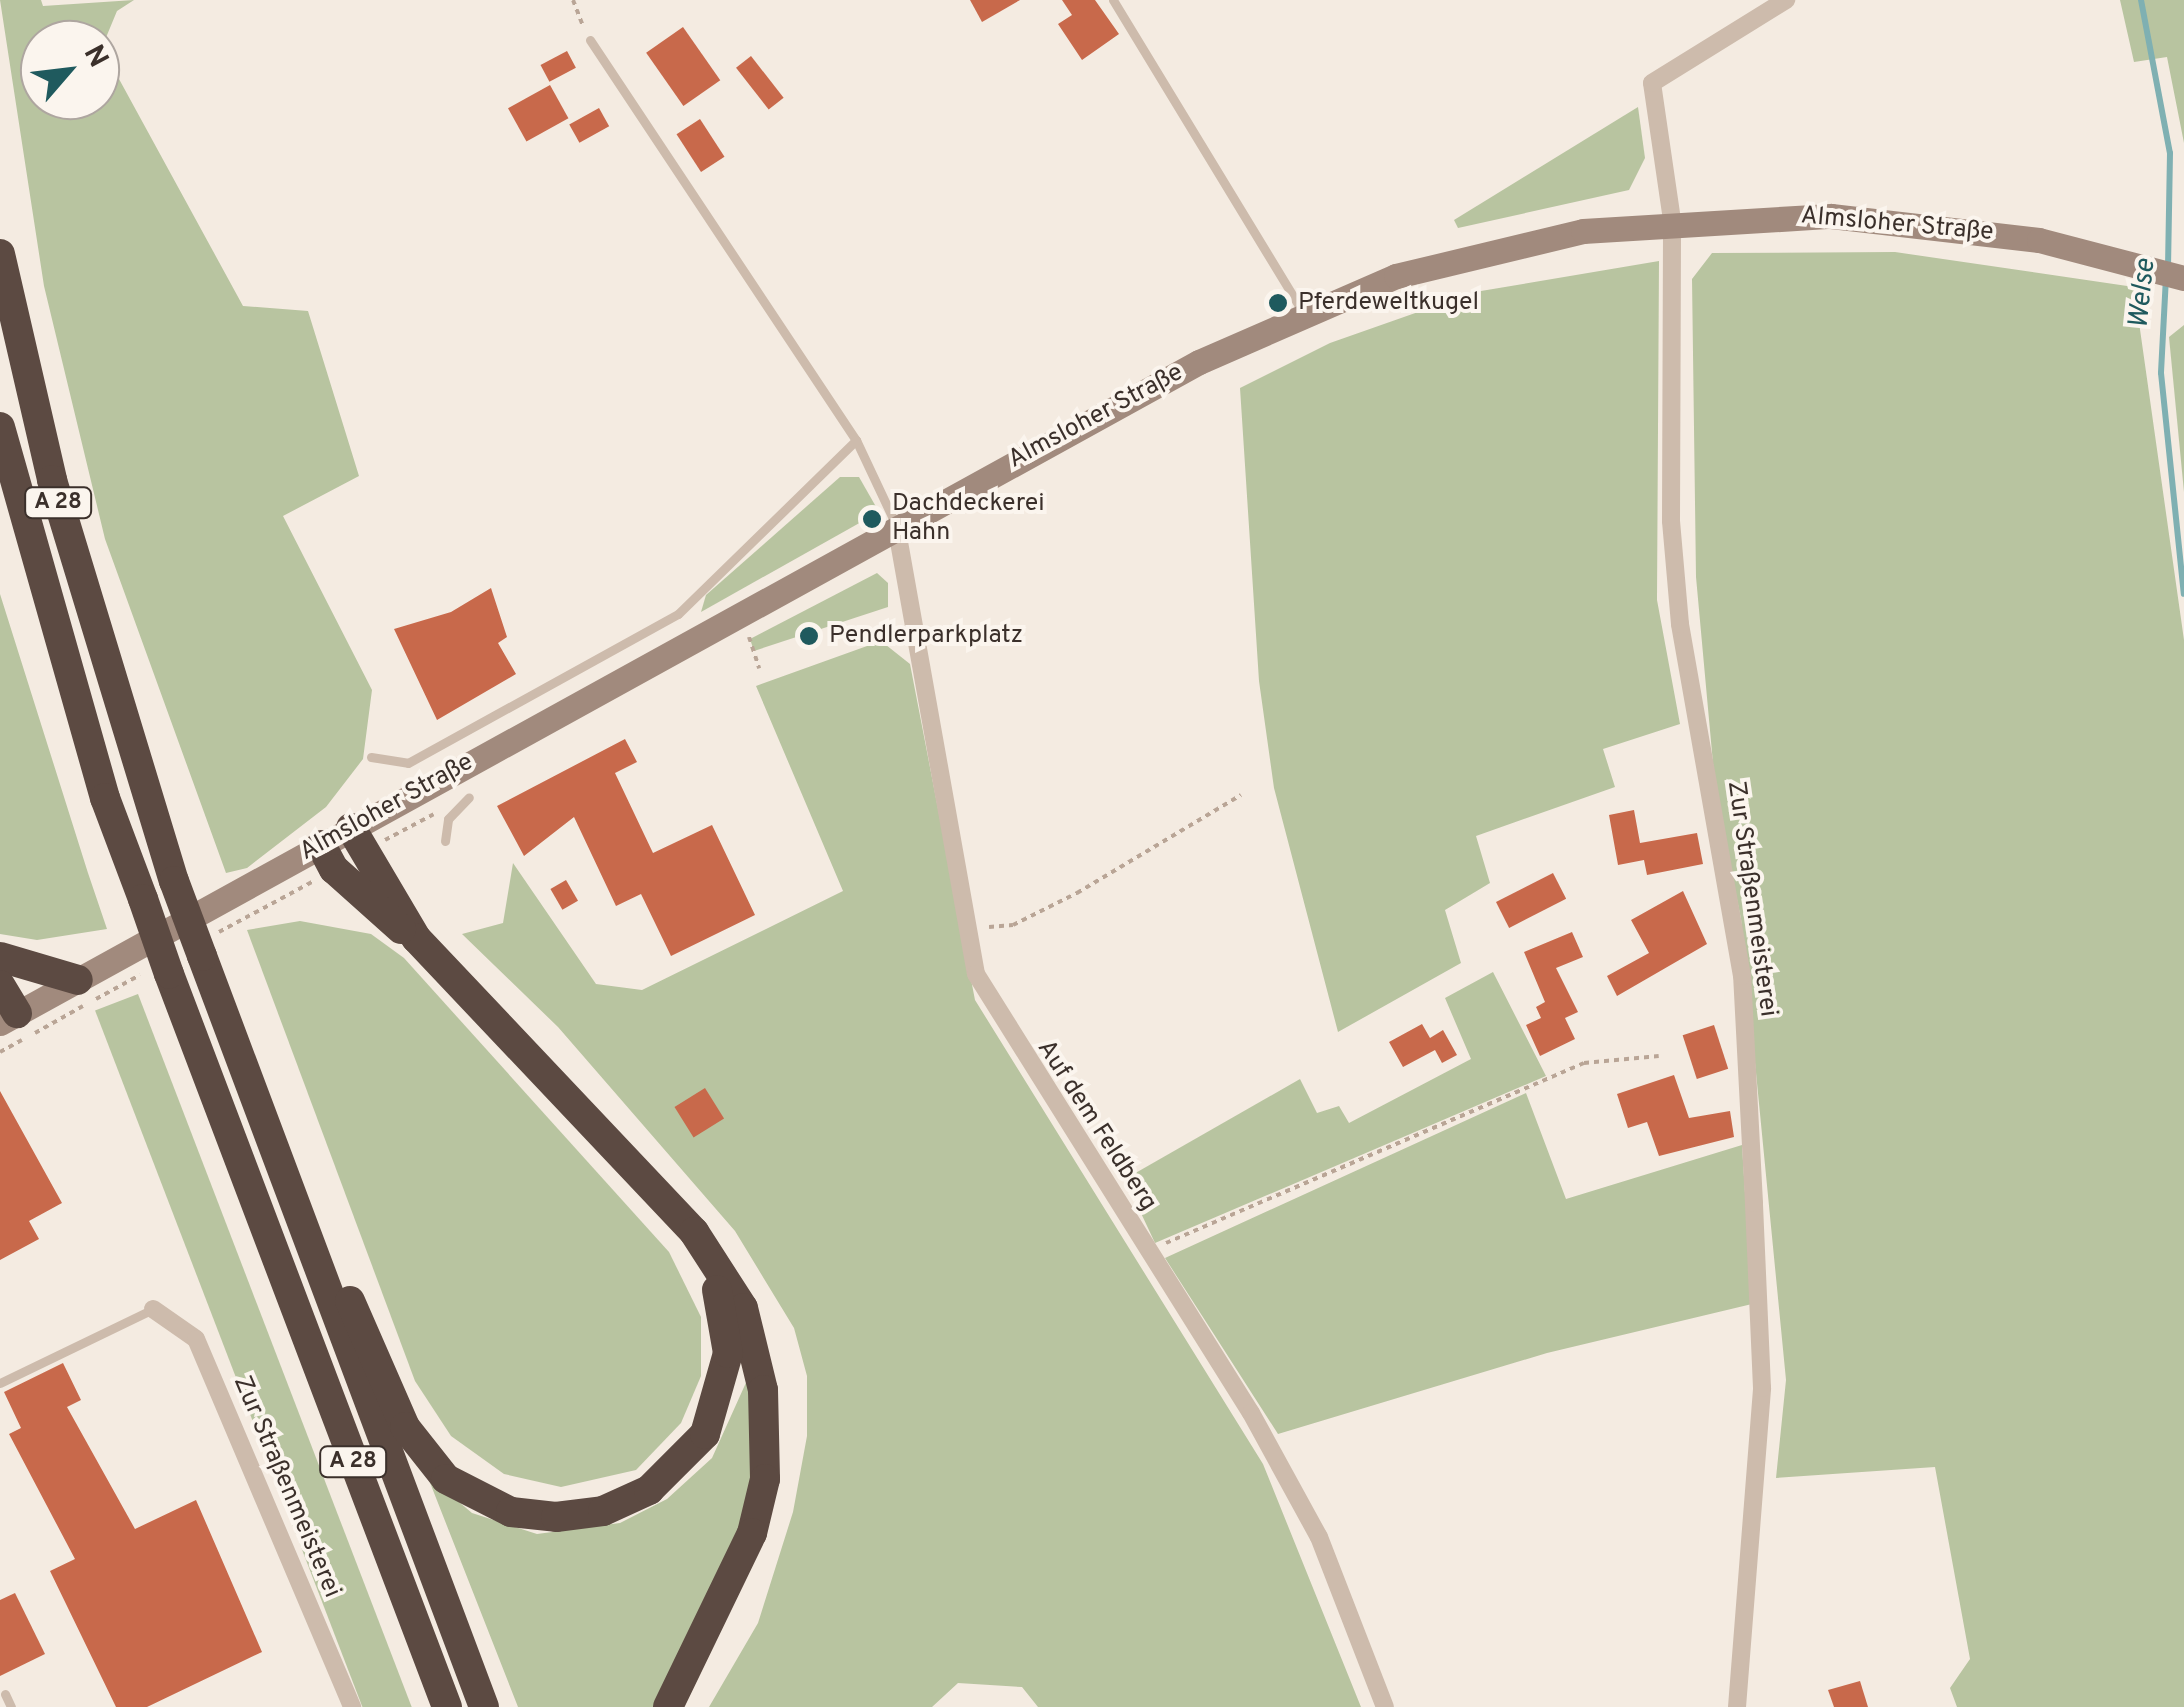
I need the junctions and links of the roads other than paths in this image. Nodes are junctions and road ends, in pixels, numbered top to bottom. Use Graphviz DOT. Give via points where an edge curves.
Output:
graph roads {
  1 [pos="1113,0"];
  2 [pos="1786,0"];
  3 [pos="590,40"];
  4 [pos="1672,220"];
  5 [pos="0,254"];
  6 [pos="2184,278"];
  7 [pos="1302,310"];
  8 [pos="0,427"];
  9 [pos="856,440"];
  10 [pos="0,509"];
  11 [pos="896,525"];
  12 [pos="50,614"];
  13 [pos="370,757"];
  14 [pos="469,797"];
  15 [pos="351,828"];
  16 [pos="446,841"];
  17 [pos="321,845"];
  18 [pos="416,938"];
  19 [pos="0,958"];
  20 [pos="78,980"];
  21 [pos="0,985"];
  22 [pos="8,1018"];
  23 [pos="694,1232"];
  24 [pos="304,1240"];
  25 [pos="153,1309"];
  26 [pos="0,1382"];
  27 [pos="5,1694"];
  28 [pos="349,1706"];
  29 [pos="10,1707"];
  30 [pos="447,1707"];
  31 [pos="484,1707"];
  32 [pos="668,1707"];
  33 [pos="1386,1707"];
  34 [pos="1737,1707"];
  1 -- 7 [label="lane"];
  2 -- 4 [label="street, Zur Straßenmeisterei" via="1652,83"];
  3 -- 9 [label="lane"];
  4 -- 6 [label="street, Almsloher Straße" via="1895,220 2039,240"];
  4 -- 7 [label="street, Almsloher Straße" via="1493,248"];
  4 -- 34 [label="street, Zur Straßenmeisterei" via="1673,538 1742,976 1754,1203 1762,1388"];
  5 -- 24 [label="highway, A 28, bridge" via="52,480 174,880"];
  7 -- 11 [label="street, Almsloher Straße"];
  8 -- 12 [label="highway, A 28"];
  9 -- 11 [label="lane"];
  9 -- 13 [label="lane" via="678,614 408,763"];
  10 -- 12 [label="highway" via="20,578"];
  11 -- 15 [label="street, Almsloher Straße"];
  11 -- 33 [label="street, Auf dem Feldberg" via="964,929 995,1015 1251,1413 1318,1537"];
  12 -- 30 [label="highway, A 28, bridge" via="142,900"];
  14 -- 16 [label="lane" via="448,819"];
  15 -- 17 [label="street, Almsloher Straße"];
  15 -- 18 [label="highway"];
  17 -- 18 [label="highway" via="334,869"];
  17 -- 20 [label="street, Almsloher Straße"];
  18 -- 23 [label="highway"];
  19 -- 20 [label="highway"];
  20 -- 22 [label="street, Almsloher Straße"];
  21 -- 22 [label="highway"];
  23 -- 24 [label="highway" via="726,1326 721,1397 705,1434 649,1490 603,1512 556,1517 511,1512 446,1480 405,1428 339,1274"];
  23 -- 32 [label="highway" via="743,1308 764,1390 767,1449 752,1533"];
  24 -- 31 [label="highway, A 28"];
  25 -- 26 [label="lane"];
  25 -- 28 [label="street, Zur Straßenmeisterei" via="196,1339"];
  27 -- 29 [label="lane"];
}
